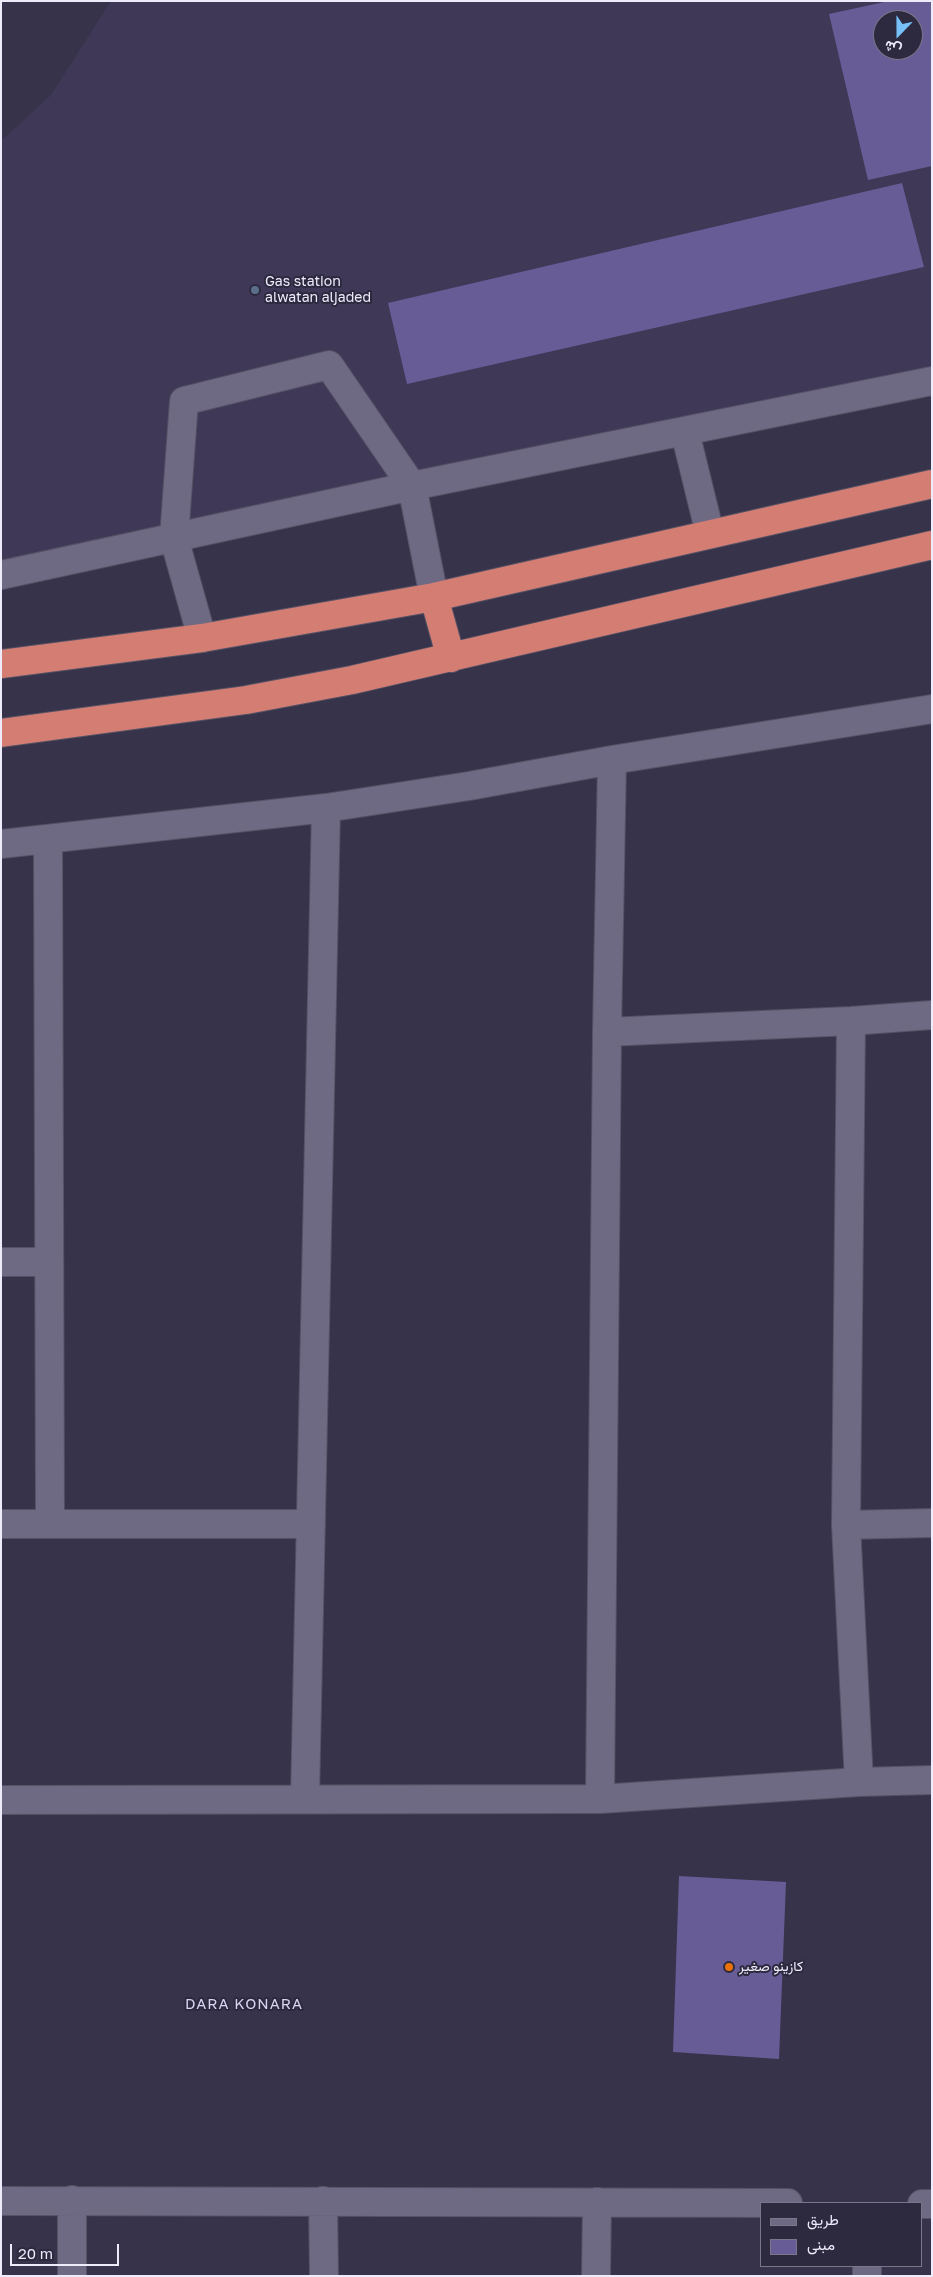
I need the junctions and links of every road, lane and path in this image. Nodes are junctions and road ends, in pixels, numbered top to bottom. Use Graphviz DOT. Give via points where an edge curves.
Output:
graph roads {
  1 [pos="932,381"];
  2 [pos="685,432"];
  3 [pos="932,484"];
  4 [pos="412,486"];
  5 [pos="710,534"];
  6 [pos="174,538"];
  7 [pos="932,545"];
  8 [pos="1,575"];
  9 [pos="434,597"];
  10 [pos="202,638"];
  11 [pos="450,658"];
  12 [pos="1,664"];
  13 [pos="932,709"];
  14 [pos="1,734"];
  15 [pos="612,760"];
  16 [pos="326,808"];
  17 [pos="48,839"];
  18 [pos="1,844"];
  19 [pos="932,1015"];
  20 [pos="851,1021"];
  21 [pos="607,1032"];
  22 [pos="1,1262"];
  23 [pos="49,1262"];
  24 [pos="932,1523"];
  25 [pos="1,1524"];
  26 [pos="50,1524"];
  27 [pos="311,1524"];
  28 [pos="846,1525"];
  29 [pos="932,1780"];
  30 [pos="859,1782"];
  31 [pos="305,1798"];
  32 [pos="600,1799"];
  33 [pos="1,1800"];
  34 [pos="72,2200"];
  35 [pos="1,2201"];
  36 [pos="323,2201"];
  37 [pos="597,2202"];
  38 [pos="760,2203"];
  39 [pos="72,2276"];
  40 [pos="324,2276"];
  41 [pos="596,2276"];
  1 -- 2 [label="street"];
  2 -- 4 [label="street"];
  2 -- 5 [label="street"];
  3 -- 5 [label="highway"];
  4 -- 6 [label="street"];
  4 -- 6 [label="street" via="329,365 184,401"];
  4 -- 9 [label="street"];
  5 -- 9 [label="highway"];
  6 -- 8 [label="street"];
  6 -- 10 [label="street"];
  7 -- 11 [label="highway"];
  9 -- 10 [label="highway"];
  9 -- 11 [label="highway"];
  10 -- 12 [label="highway"];
  11 -- 14 [label="highway" via="246,700"];
  13 -- 15 [label="street"];
  15 -- 16 [label="street"];
  15 -- 21 [label="street"];
  16 -- 17 [label="street"];
  16 -- 27 [label="street"];
  17 -- 18 [label="street"];
  17 -- 23 [label="street"];
  19 -- 20 [label="street"];
  20 -- 21 [label="street"];
  20 -- 28 [label="street"];
  21 -- 32 [label="street"];
  22 -- 23 [label="street"];
  23 -- 26 [label="street"];
  24 -- 28 [label="street"];
  25 -- 26 [label="street"];
  26 -- 27 [label="street"];
  27 -- 31 [label="street"];
  28 -- 30 [label="street"];
  29 -- 30 [label="street"];
  30 -- 32 [label="street"];
  31 -- 32 [label="street"];
  31 -- 33 [label="street"];
  34 -- 35 [label="street"];
  34 -- 36 [label="street"];
  34 -- 39 [label="street"];
  36 -- 37 [label="street"];
  36 -- 40 [label="street"];
  37 -- 38 [label="street"];
  37 -- 41 [label="street"];
}
